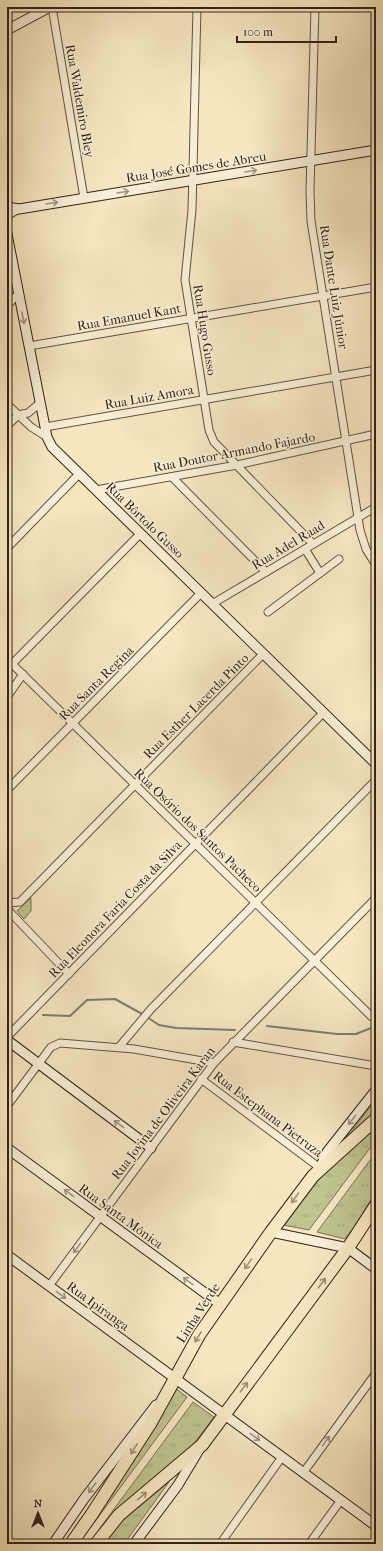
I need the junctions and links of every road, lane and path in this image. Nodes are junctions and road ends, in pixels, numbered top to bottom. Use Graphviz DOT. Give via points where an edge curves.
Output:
graph roads {
  1 [pos="51,7"];
  2 [pos="197,7"];
  3 [pos="315,7"];
  4 [pos="7,30"];
  5 [pos="376,150"];
  6 [pos="310,161"];
  7 [pos="193,180"];
  8 [pos="84,198"];
  9 [pos="7,207"];
  10 [pos="19,208"];
  11 [pos="7,219"];
  12 [pos="7,237"];
  13 [pos="376,287"];
  14 [pos="18,294"];
  15 [pos="323,296"];
  16 [pos="7,306"];
  17 [pos="191,318"];
  18 [pos="29,346"];
  19 [pos="376,370"];
  20 [pos="336,377"];
  21 [pos="204,399"];
  22 [pos="40,403"];
  23 [pos="7,404"];
  24 [pos="18,415"];
  25 [pos="7,426"];
  26 [pos="45,427"];
  27 [pos="376,434"];
  28 [pos="47,437"];
  29 [pos="346,441"];
  30 [pos="237,465"];
  31 [pos="79,474"];
  32 [pos="172,477"];
  33 [pos="96,490"];
  34 [pos="376,507"];
  35 [pos="358,517"];
  36 [pos="140,534"];
  37 [pos="313,544"];
  38 [pos="7,548"];
  39 [pos="305,549"];
  40 [pos="339,560"];
  41 [pos="376,565"];
  42 [pos="266,572"];
  43 [pos="320,572"];
  44 [pos="201,593"];
  45 [pos="212,604"];
  46 [pos="268,612"];
  47 [pos="263,654"];
  48 [pos="10,662"];
  49 [pos="23,674"];
  50 [pos="7,697"];
  51 [pos="324,713"];
  52 [pos="73,724"];
  53 [pos="376,764"];
  54 [pos="376,780"];
  55 [pos="135,784"];
  56 [pos="7,790"];
  57 [pos="196,844"];
  58 [pos="376,898"];
  59 [pos="7,903"];
  60 [pos="256,903"];
  61 [pos="7,909"];
  62 [pos="314,960"];
  63 [pos="69,974"];
  64 [pos="372,1017"];
  65 [pos="7,1037"];
  66 [pos="7,1040"];
  67 [pos="233,1042"];
  68 [pos="119,1047"];
  69 [pos="214,1062"];
  70 [pos="38,1063"];
  71 [pos="376,1066"];
  72 [pos="201,1079"];
  73 [pos="376,1090"];
  74 [pos="7,1106"];
  75 [pos="376,1119"];
  76 [pos="7,1148"];
  77 [pos="151,1148"];
  78 [pos="320,1168"];
  79 [pos="376,1206"];
  80 [pos="100,1216"];
  81 [pos="271,1232"];
  82 [pos="348,1248"];
  83 [pos="7,1255"];
  84 [pos="376,1269"];
  85 [pos="49,1286"];
  86 [pos="220,1304"];
  87 [pos="376,1373"];
  88 [pos="174,1378"];
  89 [pos="167,1391"];
  90 [pos="224,1414"];
  91 [pos="202,1445"];
  92 [pos="282,1457"];
  93 [pos="303,1473"];
  94 [pos="341,1500"];
  95 [pos="376,1526"];
  96 [pos="53,1544"];
  97 [pos="71,1544"];
  98 [pos="96,1544"];
  99 [pos="134,1544"];
  100 [pos="220,1544"];
  101 [pos="309,1544"];
  1 -- 4 [label="main road"];
  1 -- 8 [label="street, Rua Waldemiro Bley"];
  2 -- 7 [label="street, Rua Hugo Gusso"];
  3 -- 6 [label="street, Rua Dante Luiz Júnior"];
  5 -- 6 [label="main road, Rua José Gomes de Abreu"];
  7 -- 6 [label="main road, Rua José Gomes de Abreu, one-way"];
  6 -- 15 [label="street, Rua Dante Luiz Júnior" via="311,221"];
  8 -- 7 [label="main road, Rua José Gomes de Abreu, one-way"];
  7 -- 17 [label="street, Rua Hugo Gusso" via="185,280"];
  10 -- 8 [label="main road, Rua José Gomes de Abreu, one-way"];
  9 -- 10 [label="main road, Rua José Gomes de Abreu"];
  10 -- 11 [label="street"];
  12 -- 14 [label="main road, Rua Bôrtolo Gusso"];
  13 -- 15 [label="street, Rua Emanuel Kant"];
  14 -- 16 [label="street"];
  14 -- 18 [label="main road, Rua Bôrtolo Gusso, one-way"];
  15 -- 17 [label="street, Rua Emanuel Kant"];
  15 -- 20 [label="street, Rua Dante Luiz Júnior"];
  17 -- 18 [label="street, Rua Emanuel Kant"];
  17 -- 21 [label="street, Rua Hugo Gusso"];
  18 -- 22 [label="main road, Rua Bôrtolo Gusso"];
  19 -- 20 [label="street, Rua Luiz Amora"];
  20 -- 21 [label="street, Rua Luiz Amora"];
  20 -- 29 [label="street, Rua Dante Luiz Júnior"];
  21 -- 26 [label="street, Rua Luiz Amora"];
  21 -- 30 [label="street, Rua Hugo Gusso" via="214,442"];
  22 -- 24 [label="street" via="28,413"];
  22 -- 26 [label="main road, Rua Bôrtolo Gusso"];
  23 -- 24 [label="street"];
  24 -- 25 [label="street"];
  24 -- 28 [label="street" via="35,431"];
  26 -- 28 [label="main road, Rua Bôrtolo Gusso"];
  27 -- 29 [label="street, Rua Doutor Armando Fajardo"];
  28 -- 31 [label="main road, Rua Bôrtolo Gusso" via="52,447"];
  29 -- 30 [label="street, Rua Doutor Armando Fajardo"];
  29 -- 35 [label="street, Rua Dante Luiz Júnior"];
  30 -- 32 [label="street, Rua Doutor Armando Fajardo"];
  30 -- 37 [label="street, Rua Hugo Gusso"];
  31 -- 33 [label="main road, Rua Bôrtolo Gusso"];
  31 -- 38 [label="street"];
  32 -- 33 [label="street, Rua Doutor Armando Fajardo"];
  32 -- 42 [label="street"];
  33 -- 36 [label="main road, Rua Bôrtolo Gusso"];
  34 -- 35 [label="street, Rua Adel Raad"];
  35 -- 37 [label="street, Rua Adel Raad"];
  35 -- 41 [label="street, Rua Dante Luiz Júnior" via="362,539"];
  36 -- 44 [label="main road, Rua Bôrtolo Gusso"];
  36 -- 48 [label="street"];
  37 -- 39 [label="street, Rua Adel Raad"];
  39 -- 42 [label="street, Rua Adel Raad"];
  39 -- 43 [label="street"];
  40 -- 43 [label="street"];
  42 -- 45 [label="street, Rua Adel Raad"];
  43 -- 46 [label="street"];
  44 -- 45 [label="main road, Rua Bôrtolo Gusso"];
  44 -- 52 [label="street, Rua Santa Regina"];
  45 -- 47 [label="main road, Rua Bôrtolo Gusso"];
  47 -- 51 [label="main road, Rua Bôrtolo Gusso"];
  47 -- 55 [label="street, Rua Esther Lacerda Pinto"];
  48 -- 49 [label="street, Rua Osório dos Santos Pacheco"];
  49 -- 50 [label="street"];
  49 -- 52 [label="street, Rua Osório dos Santos Pacheco"];
  51 -- 53 [label="main road, Rua Bôrtolo Gusso"];
  51 -- 57 [label="street, Rua Eleonora Faria Costa da Silva"];
  52 -- 55 [label="street, Rua Osório dos Santos Pacheco"];
  52 -- 56 [label="street, Rua Santa Regina"];
  54 -- 60 [label="street"];
  55 -- 57 [label="street, Rua Osório dos Santos Pacheco"];
  55 -- 59 [label="street, Rua Esther Lacerda Pinto" via="20,902"];
  57 -- 60 [label="street, Rua Osório dos Santos Pacheco"];
  57 -- 63 [label="street, Rua Eleonora Faria Costa da Silva"];
  58 -- 62 [label="street, Rua Jovina de Oliveira Karan"];
  60 -- 62 [label="street, Rua Osório dos Santos Pacheco"];
  60 -- 68 [label="street" via="151,1009"];
  61 -- 63 [label="street"];
  62 -- 64 [label="street, Rua Osório dos Santos Pacheco"];
  62 -- 67 [label="street, Rua Jovina de Oliveira Karan"];
  63 -- 65 [label="street, Rua Eleonora Faria Costa da Silva"];
  66 -- 70 [label="main road"];
  67 -- 69 [label="street, Rua Jovina de Oliveira Karan"];
  67 -- 71 [label="street"];
  68 -- 69 [label="street"];
  68 -- 70 [label="street" via="60,1043 51,1047"];
  69 -- 72 [label="street, Rua Jovina de Oliveira Karan"];
  70 -- 74 [label="street"];
  77 -- 70 [label="main road, one-way"];
  72 -- 77 [label="street, Rua Jovina de Oliveira Karan"];
  72 -- 78 [label="street, Rua Estephana Pietruza"];
  73 -- 78 [label="main road, one-way" via="327,1152"];
  75 -- 78 [label="highway, Linha Verde"];
  80 -- 76 [label="main road, Rua Santa Mônica, one-way"];
  77 -- 80 [label="street, Rua Jovina de Oliveira Karan"];
  78 -- 81 [label="highway, Linha Verde, one-way"];
  79 -- 82 [label="highway"];
  80 -- 85 [label="street, Rua Jovina de Oliveira Karan, one-way"];
  86 -- 80 [label="main road, Rua Santa Mônica, one-way"];
  81 -- 82 [label="main road"];
  81 -- 86 [label="highway, Linha Verde, one-way"];
  82 -- 84 [label="main road"];
  90 -- 82 [label="highway, one-way"];
  83 -- 85 [label="main road, Rua Ipiranga"];
  85 -- 88 [label="main road, Rua Ipiranga, one-way"];
  86 -- 88 [label="highway, Linha Verde, one-way"];
  93 -- 87 [label="street, one-way"];
  88 -- 89 [label="highway, Linha Verde"];
  88 -- 90 [label="main road, Rua Ipiranga"];
  89 -- 96 [label="main road, one-way"];
  89 -- 97 [label="highway, Linha Verde, one-way" via="131,1455"];
  90 -- 91 [label="highway"];
  90 -- 92 [label="main road, Rua Ipiranga, one-way"];
  98 -- 91 [label="highway, one-way" via="119,1516"];
  91 -- 99 [label="main road" via="178,1485"];
  92 -- 93 [label="main road, Rua Ipiranga"];
  92 -- 100 [label="street"];
  93 -- 94 [label="main road, Rua Ipiranga"];
  94 -- 95 [label="main road, Rua Ipiranga"];
  94 -- 101 [label="street"];
}
